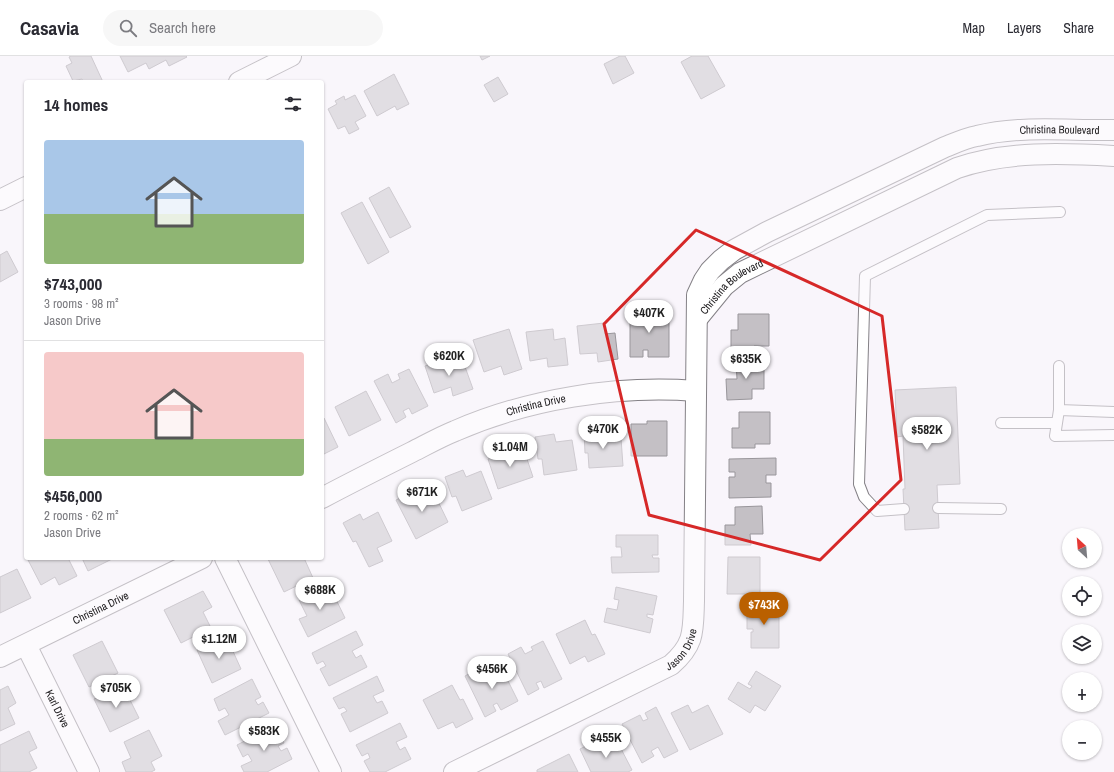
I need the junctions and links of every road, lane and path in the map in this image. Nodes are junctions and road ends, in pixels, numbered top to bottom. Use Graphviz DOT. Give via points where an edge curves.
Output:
graph roads {
  1 [pos="291,56"];
  2 [pos="243,80"];
  3 [pos="1114,130"];
  4 [pos="1005,131"];
  5 [pos="1114,156"];
  6 [pos="1008,157"];
  7 [pos="24,188"];
  8 [pos="0,200"];
  9 [pos="824,206"];
  10 [pos="1060,212"];
  11 [pos="834,226"];
  12 [pos="697,319"];
  13 [pos="1059,366"];
  14 [pos="696,391"];
  15 [pos="1059,410"];
  16 [pos="1114,412"];
  17 [pos="1001,423"];
  18 [pos="1057,423"];
  19 [pos="1114,435"];
  20 [pos="324,497"];
  21 [pos="938,508"];
  22 [pos="904,509"];
  23 [pos="1001,509"];
  24 [pos="198,560"];
  25 [pos="226,560"];
  26 [pos="26,644"];
  27 [pos="0,657"];
  28 [pos="89,772"];
  29 [pos="331,772"];
  30 [pos="454,772"];
  1 -- 2 [label="street"];
  3 -- 4 [label="street, Christina Boulevard"];
  4 -- 6 [label="street, Christina Boulevard"];
  4 -- 9 [label="street, Christina Boulevard" via="976,136 945,147"];
  5 -- 6 [label="street, Christina Boulevard" via="1056,154"];
  6 -- 11 [label="street, Christina Boulevard" via="977,161 957,168"];
  7 -- 8 [label="street"];
  9 -- 11 [label="street"];
  9 -- 12 [label="street, Christina Boulevard" via="768,232 721,260 704,280 698,295"];
  10 -- 22 [label="lane" via="987,215 865,276 859,484 864,497 877,510"];
  11 -- 12 [label="street, Christina Boulevard" via="740,273 724,286"];
  12 -- 14 [label="street"];
  13 -- 15 [label="lane"];
  14 -- 20 [label="street, Christina Drive" via="667,389 582,395 538,403 455,431"];
  14 -- 30 [label="street, Jason Drive" via="694,608 693,630 686,648 671,665"];
  15 -- 16 [label="lane"];
  15 -- 18 [label="lane"];
  17 -- 18 [label="lane"];
  18 -- 19 [label="lane" via="1055,436"];
  21 -- 23 [label="lane"];
  24 -- 26 [label="street, Christina Drive"];
  25 -- 29 [label="street"];
  26 -- 27 [label="street, Christina Drive"];
  26 -- 28 [label="street, Karl Drive"];
}
